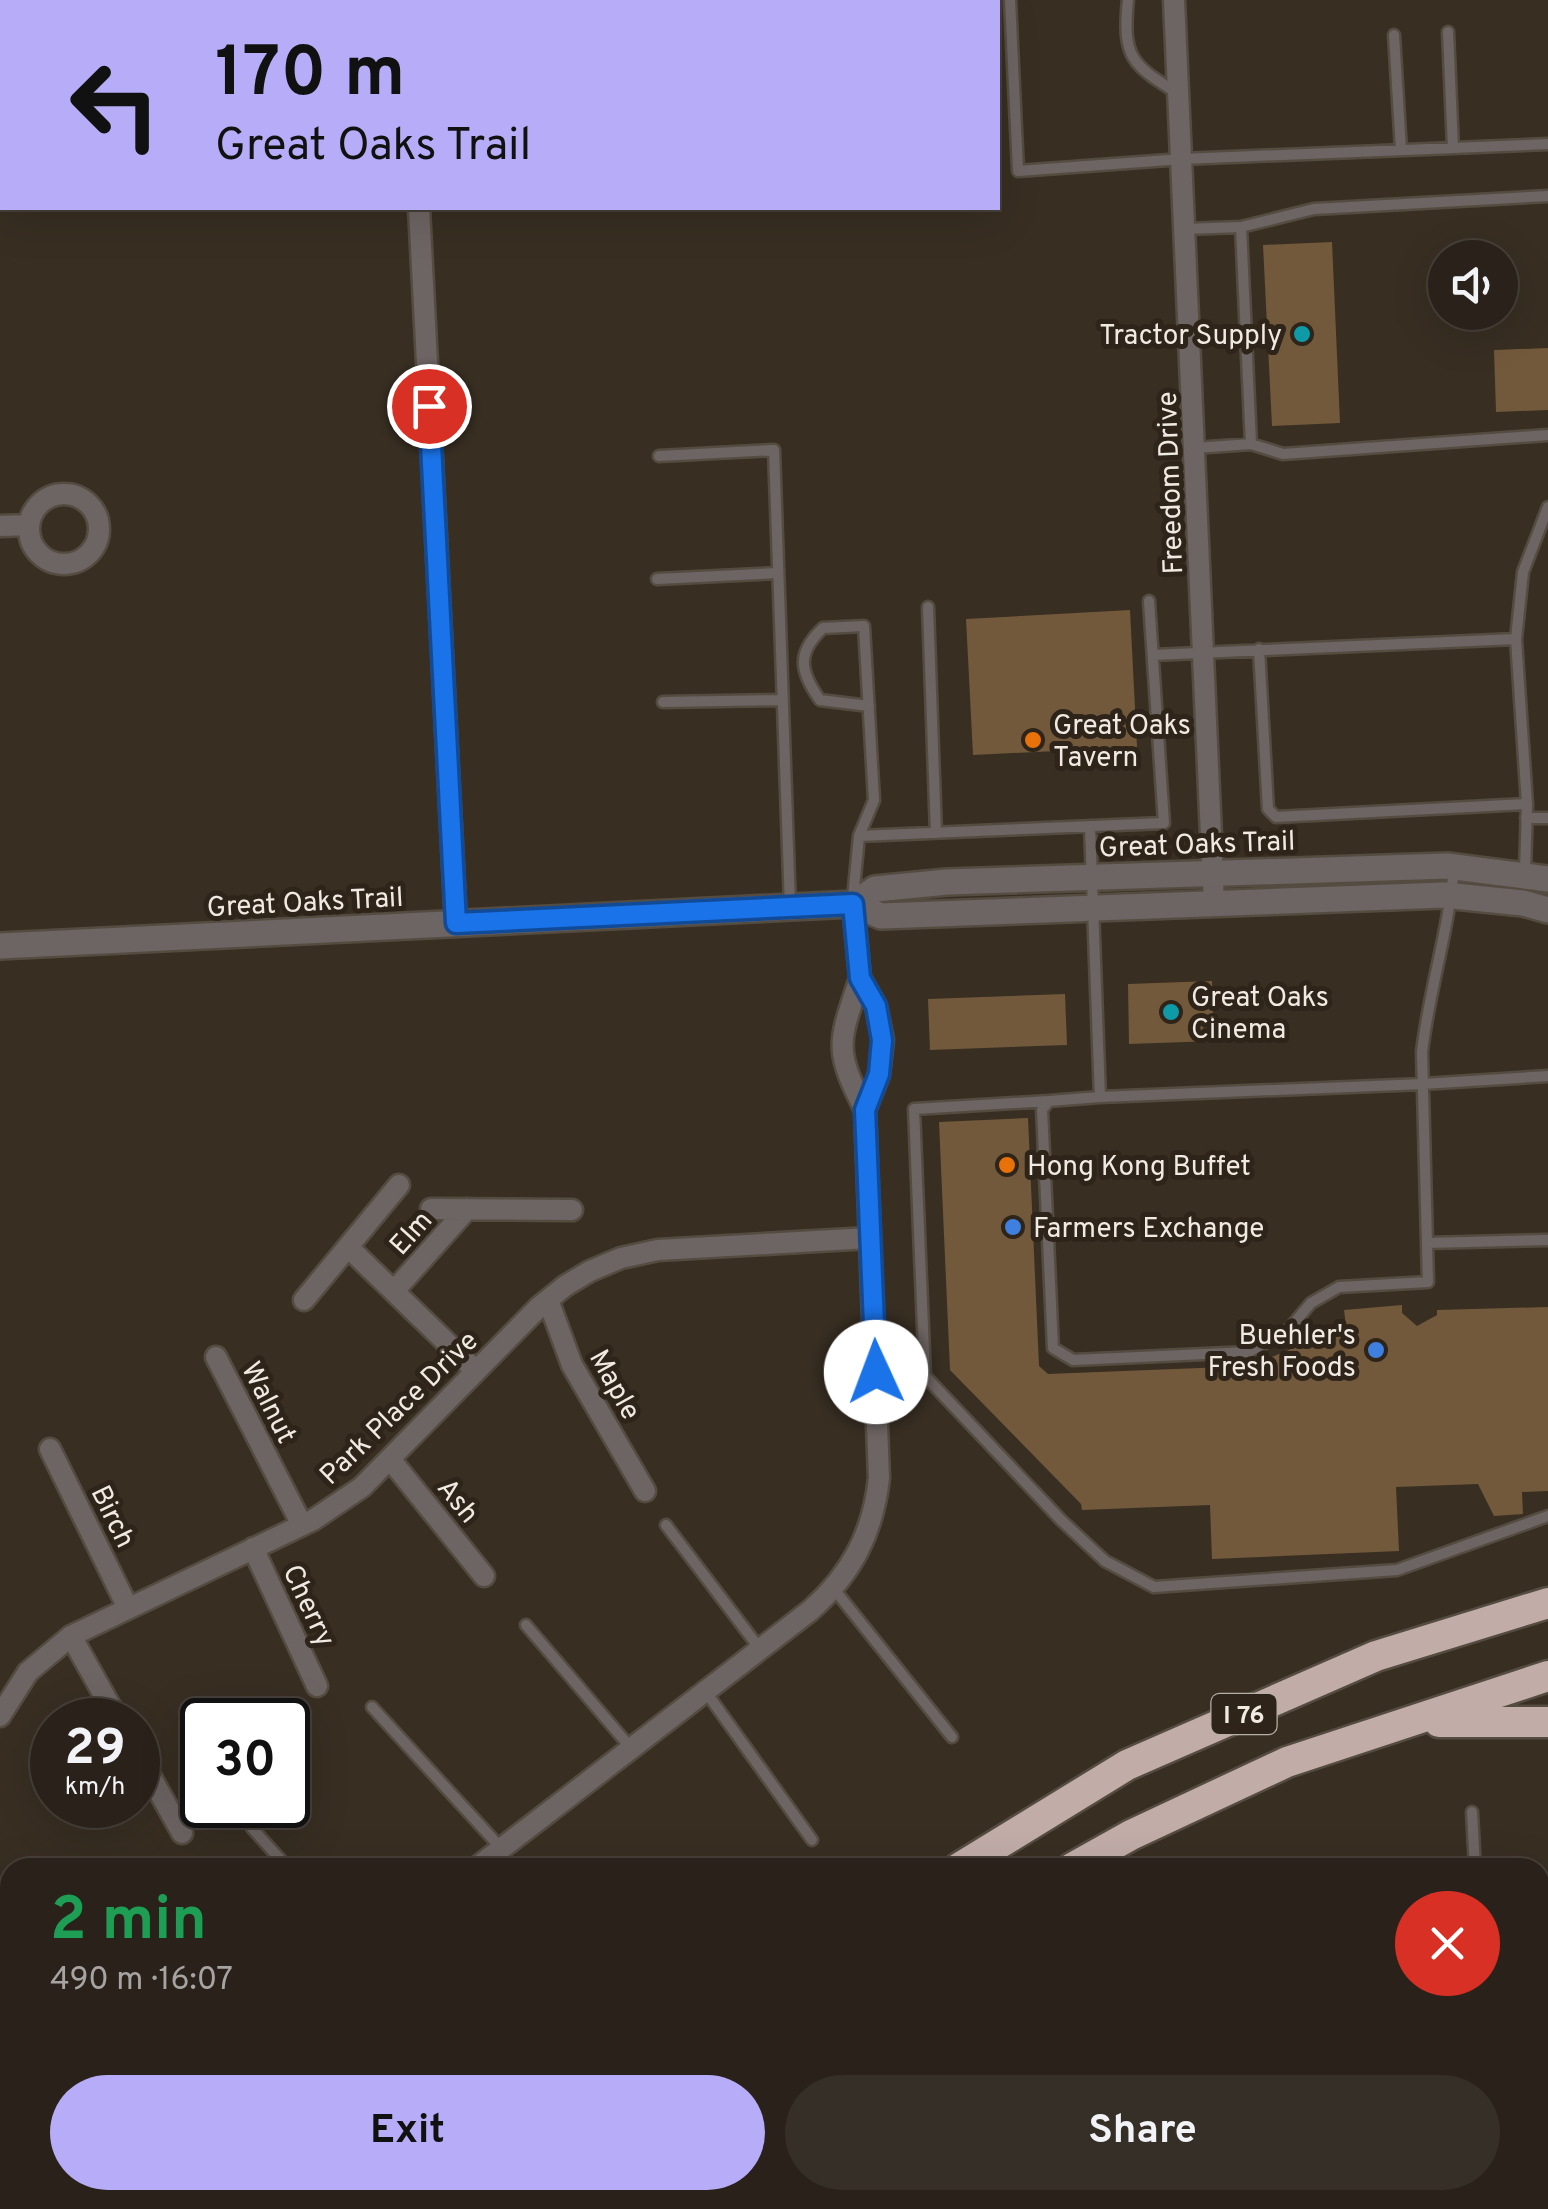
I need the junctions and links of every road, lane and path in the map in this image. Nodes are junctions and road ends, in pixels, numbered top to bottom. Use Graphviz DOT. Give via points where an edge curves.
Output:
graph roads {
  1 [pos="1010,0"];
  2 [pos="1128,0"];
  3 [pos="1174,0"];
  4 [pos="1448,32"];
  5 [pos="1394,35"];
  6 [pos="1180,94"];
  7 [pos="1548,144"];
  8 [pos="1454,148"];
  9 [pos="1401,150"];
  10 [pos="1182,159"];
  11 [pos="1548,196"];
  12 [pos="418,210"];
  13 [pos="1241,227"];
  14 [pos="1185,229"];
  15 [pos="1548,436"];
  16 [pos="1251,444"];
  17 [pos="1195,448"];
  18 [pos="659,456"];
  19 [pos="1548,507"];
  20 [pos="29,524"];
  21 [pos="0,526"];
  22 [pos="778,574"];
  23 [pos="657,579"];
  24 [pos="1150,601"];
  25 [pos="928,607"];
  26 [pos="1516,639"];
  27 [pos="1259,650"];
  28 [pos="1204,652"];
  29 [pos="1153,655"];
  30 [pos="782,700"];
  31 [pos="663,702"];
  32 [pos="868,706"];
  33 [pos="1527,804"];
  34 [pos="1526,818"];
  35 [pos="1548,818"];
  36 [pos="1090,826"];
  37 [pos="936,832"];
  38 [pos="859,836"];
  39 [pos="1454,866"];
  40 [pos="1213,874"];
  41 [pos="1093,877"];
  42 [pos="1537,877"];
  43 [pos="1452,895"];
  44 [pos="1214,903"];
  45 [pos="853,904"];
  46 [pos="790,907"];
  47 [pos="1094,908"];
  48 [pos="1548,910"];
  49 [pos="456,923"];
  50 [pos="0,946"];
  51 [pos="860,978"];
  52 [pos="1548,1076"];
  53 [pos="1423,1084"];
  54 [pos="1100,1097"];
  55 [pos="1048,1102"];
  56 [pos="865,1110"];
  57 [pos="399,1185"];
  58 [pos="431,1208"];
  59 [pos="468,1209"];
  60 [pos="572,1210"];
  61 [pos="870,1238"];
  62 [pos="1548,1240"];
  63 [pos="1428,1243"];
  64 [pos="349,1248"];
  65 [pos="394,1291"];
  66 [pos="304,1300"];
  67 [pos="548,1300"];
  68 [pos="216,1357"];
  69 [pos="476,1371"];
  70 [pos="50,1449"];
  71 [pos="390,1458"];
  72 [pos="645,1491"];
  73 [pos="1548,1516"];
  74 [pos="302,1525"];
  75 [pos="666,1525"];
  76 [pos="253,1548"];
  77 [pos="484,1576"];
  78 [pos="834,1589"];
  79 [pos="1548,1603"];
  80 [pos="128,1608"];
  81 [pos="526,1625"];
  82 [pos="71,1636"];
  83 [pos="760,1649"];
  84 [pos="1548,1676"];
  85 [pos="316,1686"];
  86 [pos="706,1692"];
  87 [pos="106,1698"];
  88 [pos="372,1707"];
  89 [pos="2,1708"];
  90 [pos="1411,1722"];
  91 [pos="1548,1722"];
  92 [pos="952,1737"];
  93 [pos="632,1749"];
  94 [pos="160,1794"];
  95 [pos="1472,1812"];
  96 [pos="252,1828"];
  97 [pos="182,1833"];
  98 [pos="812,1840"];
  99 [pos="501,1848"];
  100 [pos="279,1858"];
  101 [pos="488,1858"];
  102 [pos="976,1858"];
  103 [pos="1091,1858"];
  104 [pos="1474,1858"];
  1 -- 10 [label="lane" via="1018,171"];
  2 -- 6 [label="lane" via="1132,60"];
  3 -- 6 [label="street, Freedom Drive"];
  4 -- 8 [label="lane"];
  5 -- 9 [label="lane"];
  6 -- 10 [label="street, Freedom Drive"];
  7 -- 8 [label="lane"];
  8 -- 9 [label="lane"];
  9 -- 10 [label="lane"];
  10 -- 14 [label="street, Freedom Drive"];
  11 -- 13 [label="lane" via="1314,208"];
  12 -- 49 [label="street"];
  13 -- 14 [label="lane"];
  13 -- 16 [label="lane"];
  14 -- 17 [label="street, Freedom Drive"];
  15 -- 16 [label="lane" via="1283,454"];
  16 -- 17 [label="lane"];
  17 -- 28 [label="street, Freedom Drive"];
  18 -- 22 [label="lane" via="774,450"];
  19 -- 26 [label="lane" via="1523,572"];
  20 -- 21 [label="street"];
  22 -- 23 [label="lane"];
  22 -- 30 [label="lane"];
  24 -- 29 [label="lane"];
  25 -- 37 [label="lane"];
  26 -- 27 [label="lane"];
  26 -- 33 [label="lane"];
  27 -- 28 [label="lane"];
  27 -- 33 [label="lane" via="1268,809 1276,817"];
  28 -- 29 [label="lane"];
  28 -- 40 [label="street, Freedom Drive"];
  29 -- 36 [label="lane" via="1164,823"];
  30 -- 31 [label="lane"];
  30 -- 46 [label="lane"];
  32 -- 32 [label="lane" via="864,626 824,628 810,640 806,680 820,700"];
  32 -- 38 [label="lane" via="874,800"];
  33 -- 34 [label="lane"];
  34 -- 35 [label="lane"];
  34 -- 42 [label="lane"];
  36 -- 37 [label="lane"];
  36 -- 41 [label="lane"];
  37 -- 38 [label="lane"];
  38 -- 45 [label="lane"];
  39 -- 40 [label="street, Great Oaks Trail"];
  39 -- 42 [label="street, Great Oaks Trail"];
  39 -- 43 [label="lane"];
  40 -- 41 [label="street, Great Oaks Trail"];
  40 -- 44 [label="street, Freedom Drive"];
  41 -- 45 [label="street, Great Oaks Trail" via="875,889"];
  41 -- 47 [label="lane"];
  43 -- 44 [label="street, Great Oaks Trail"];
  43 -- 48 [label="street, Great Oaks Trail"];
  43 -- 53 [label="lane" via="1426,1020"];
  44 -- 47 [label="street, Great Oaks Trail"];
  45 -- 46 [label="street, Great Oaks Trail"];
  45 -- 47 [label="street, Great Oaks Trail" via="881,916"];
  45 -- 51 [label="street"];
  46 -- 49 [label="street, Great Oaks Trail"];
  47 -- 54 [label="lane"];
  49 -- 50 [label="street, Great Oaks Trail"];
  51 -- 56 [label="street" via="876,1006 882,1040 879,1074"];
  51 -- 56 [label="street" via="842,1060"];
  52 -- 53 [label="lane"];
  53 -- 54 [label="lane"];
  53 -- 63 [label="lane"];
  54 -- 55 [label="lane"];
  55 -- 63 [label="lane" via="1042,1110 1053,1348 1073,1360 1248,1352 1289,1329 1311,1302 1339,1287 1428,1282"];
  55 -- 73 [label="lane" via="914,1108 925,1376 1105,1561 1154,1587 1397,1570"];
  56 -- 61 [label="street"];
  57 -- 64 [label="street, Elm"];
  58 -- 59 [label="street, Elm"];
  59 -- 60 [label="street, Elm"];
  59 -- 65 [label="street, Elm"];
  61 -- 67 [label="street, Park Place Drive" via="658,1250 590,1270"];
  61 -- 78 [label="street" via="879,1478 862,1547"];
  62 -- 63 [label="lane"];
  64 -- 65 [label="street, Elm"];
  64 -- 66 [label="street, Elm"];
  65 -- 69 [label="street, Elm"];
  67 -- 69 [label="street, Park Place Drive"];
  67 -- 72 [label="street, Maple" via="572,1365"];
  68 -- 74 [label="street, Walnut"];
  69 -- 71 [label="street, Park Place Drive"];
  70 -- 80 [label="street, Birch"];
  71 -- 74 [label="street, Park Place Drive" via="362,1487"];
  71 -- 77 [label="street, Ash"];
  74 -- 76 [label="street, Park Place Drive"];
  75 -- 83 [label="lane"];
  76 -- 80 [label="street, Park Place Drive"];
  76 -- 85 [label="street, Cherry"];
  78 -- 83 [label="street"];
  78 -- 92 [label="lane"];
  79 -- 102 [label="highway, I 76" via="1376,1656 1144,1758"];
  80 -- 82 [label="street, Park Place Drive"];
  81 -- 93 [label="lane"];
  82 -- 87 [label="street"];
  82 -- 89 [label="street, Park Place Drive" via="28,1672"];
  83 -- 86 [label="street"];
  84 -- 90 [label="highway, I 76"];
  86 -- 93 [label="street"];
  86 -- 98 [label="lane"];
  88 -- 99 [label="lane"];
  90 -- 91 [label="highway"];
  90 -- 103 [label="highway, I 76" via="1287,1762"];
  93 -- 99 [label="street"];
  94 -- 97 [label="street"];
  95 -- 104 [label="lane"];
  96 -- 100 [label="lane"];
  99 -- 101 [label="street"];
}
